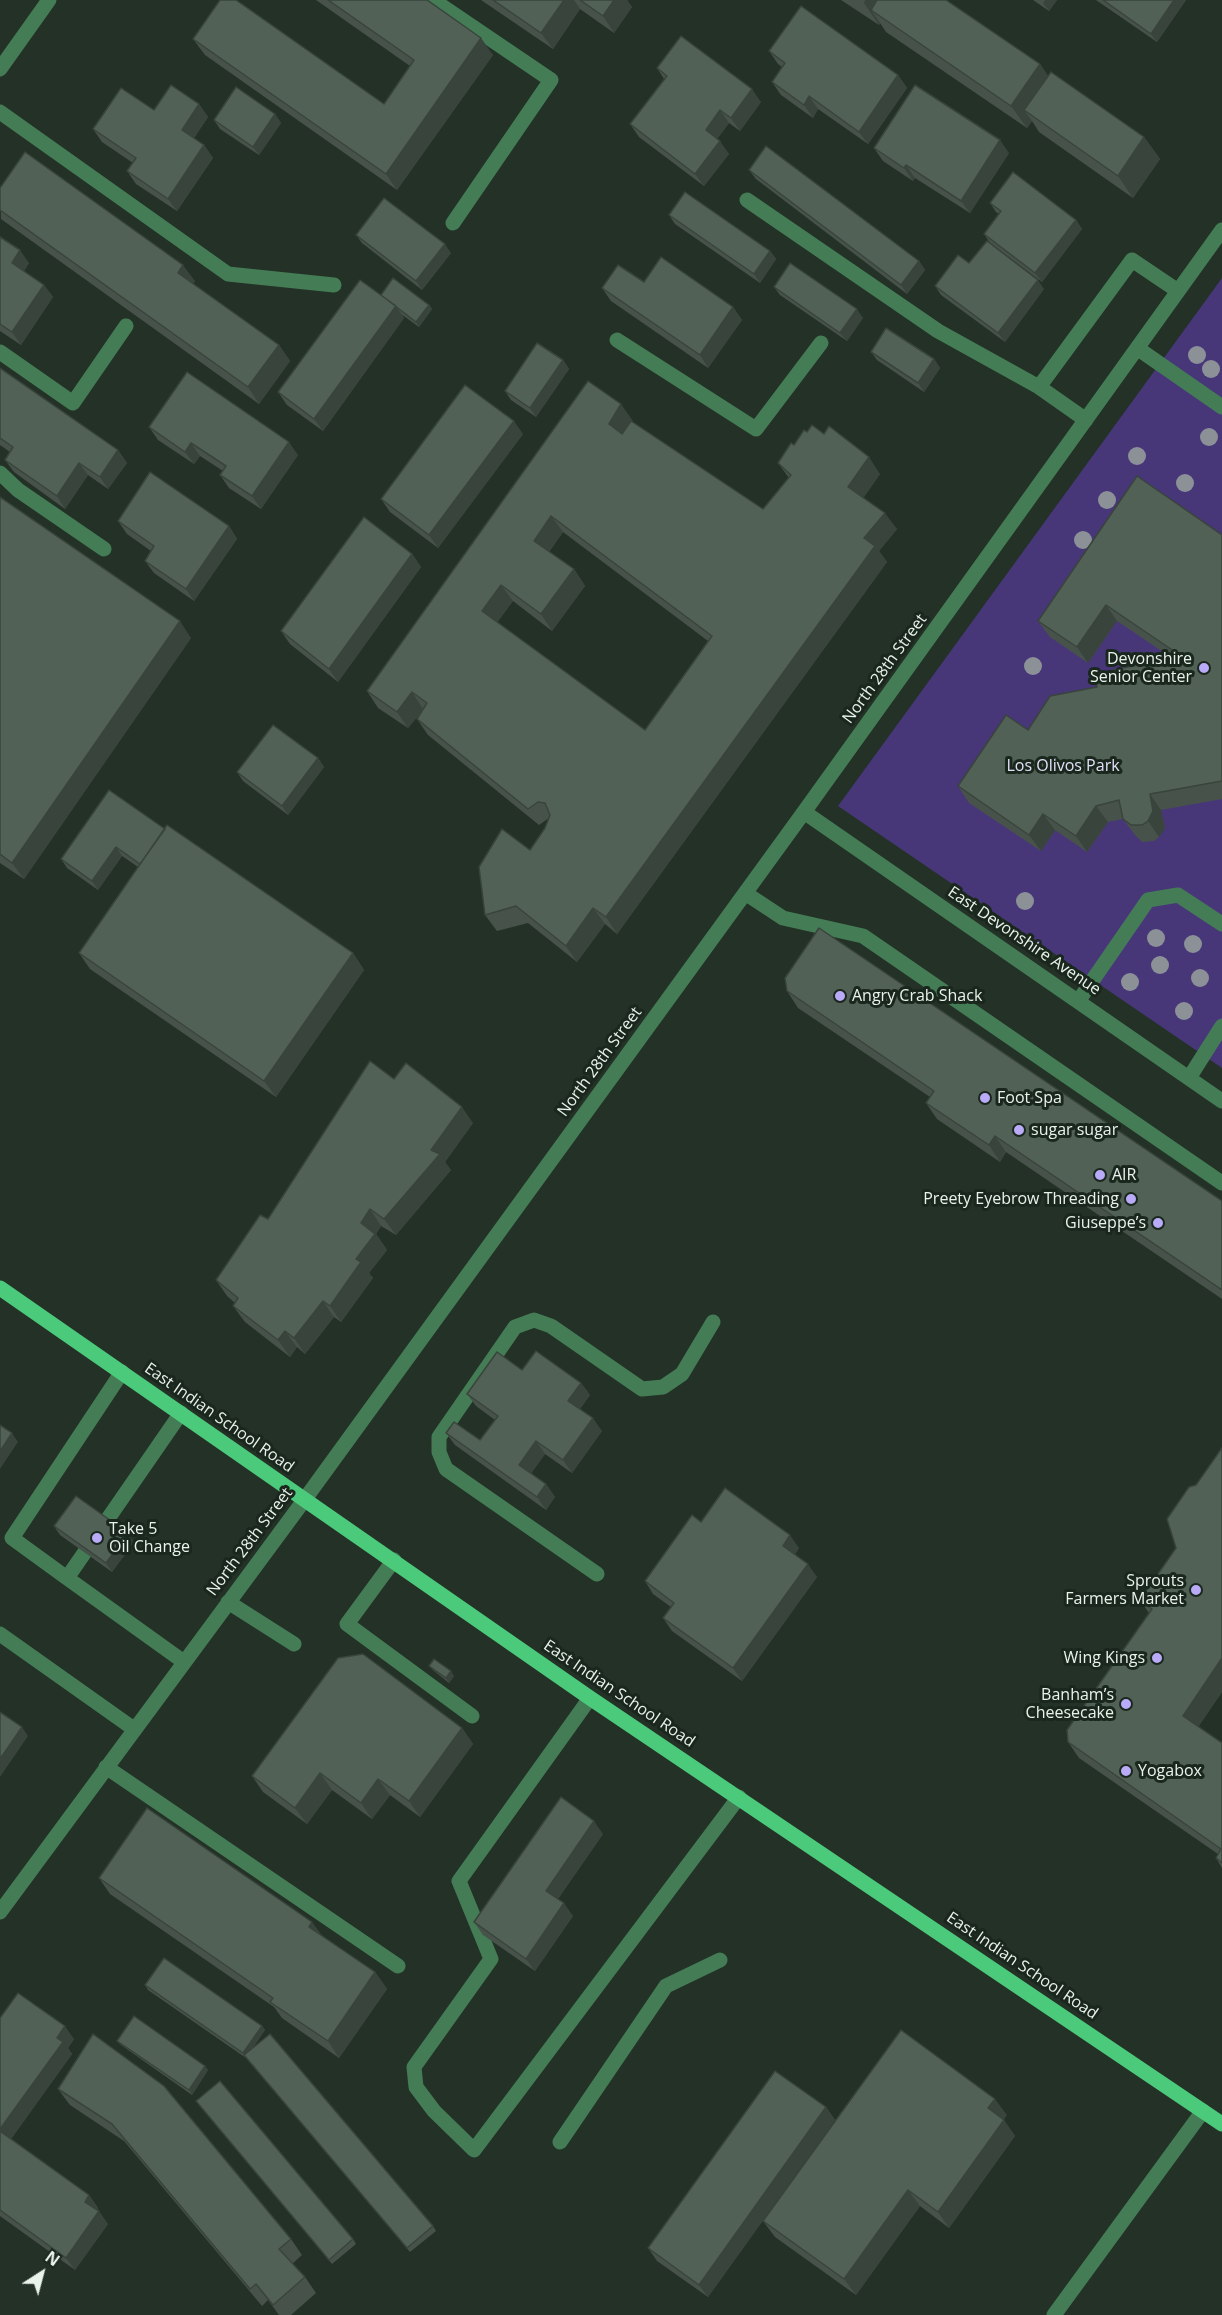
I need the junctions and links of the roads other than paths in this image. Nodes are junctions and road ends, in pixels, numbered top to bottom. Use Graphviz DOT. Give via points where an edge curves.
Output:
graph roads {
  1 [pos="49,0"];
  2 [pos="433,0"];
  3 [pos="0,69"];
  4 [pos="0,111"];
  5 [pos="747,200"];
  6 [pos="453,223"];
  7 [pos="1222,230"];
  8 [pos="334,285"];
  9 [pos="1178,291"];
  10 [pos="126,326"];
  11 [pos="617,340"];
  12 [pos="821,343"];
  13 [pos="1137,348"];
  14 [pos="0,352"];
  15 [pos="1039,387"];
  16 [pos="1222,407"];
  17 [pos="1086,420"];
  18 [pos="0,473"];
  19 [pos="105,549"];
  20 [pos="804,813"];
  21 [pos="745,893"];
  22 [pos="1222,924"];
  23 [pos="1079,1000"];
  24 [pos="1222,1026"];
  25 [pos="1189,1078"];
  26 [pos="1222,1101"];
  27 [pos="1222,1183"];
  28 [pos="0,1288"];
  29 [pos="713,1322"];
  30 [pos="122,1372"];
  31 [pos="181,1413"];
  32 [pos="305,1499"];
  33 [pos="394,1560"];
  34 [pos="597,1574"];
  35 [pos="67,1578"];
  36 [pos="228,1602"];
  37 [pos="0,1634"];
  38 [pos="294,1644"];
  39 [pos="184,1662"];
  40 [pos="590,1698"];
  41 [pos="471,1716"];
  42 [pos="134,1729"];
  43 [pos="106,1767"];
  44 [pos="739,1797"];
  45 [pos="0,1912"];
  46 [pos="720,1960"];
  47 [pos="398,1966"];
  48 [pos="1203,2111"];
  49 [pos="1222,2124"];
  50 [pos="560,2142"];
  51 [pos="1054,2315"];
  1 -- 3 [label="street"];
  2 -- 6 [label="street" via="551,80"];
  4 -- 8 [label="street" via="228,274"];
  5 -- 15 [label="street" via="938,331"];
  7 -- 9 [label="street, North 28th Street"];
  9 -- 13 [label="street, North 28th Street"];
  9 -- 15 [label="street" via="1132,260"];
  10 -- 14 [label="street" via="73,403"];
  11 -- 12 [label="street" via="756,429"];
  13 -- 16 [label="street"];
  13 -- 17 [label="street, North 28th Street"];
  15 -- 17 [label="street"];
  17 -- 20 [label="street, North 28th Street"];
  18 -- 19 [label="street"];
  20 -- 21 [label="street, North 28th Street"];
  20 -- 23 [label="street, East Devonshire Avenue"];
  21 -- 27 [label="street" via="783,918 863,936"];
  21 -- 32 [label="street, North 28th Street"];
  22 -- 23 [label="street" via="1178,896 1148,900"];
  23 -- 25 [label="street, East Devonshire Avenue"];
  24 -- 25 [label="street"];
  25 -- 26 [label="street, East Devonshire Avenue"];
  28 -- 30 [label="main road, East Indian School Road"];
  29 -- 34 [label="street" via="682,1374 663,1387 642,1389 551,1326 534,1320 516,1327 439,1437 439,1452 446,1469"];
  30 -- 31 [label="main road, East Indian School Road"];
  30 -- 35 [label="street" via="12,1538"];
  31 -- 32 [label="main road, East Indian School Road"];
  31 -- 35 [label="street"];
  32 -- 33 [label="main road, East Indian School Road"];
  32 -- 36 [label="street, North 28th Street"];
  33 -- 40 [label="main road, East Indian School Road"];
  33 -- 41 [label="street" via="347,1624"];
  35 -- 39 [label="street"];
  36 -- 38 [label="street"];
  36 -- 39 [label="street, North 28th Street"];
  37 -- 42 [label="street"];
  39 -- 42 [label="street, North 28th Street"];
  40 -- 44 [label="main road, East Indian School Road"];
  40 -- 44 [label="street" via="459,1881 491,1959 414,2067 416,2087 434,2111 474,2150"];
  42 -- 43 [label="street, North 28th Street"];
  43 -- 45 [label="street, North 28th Street"];
  43 -- 47 [label="street"];
  44 -- 48 [label="main road, East Indian School Road"];
  46 -- 50 [label="street" via="666,1986"];
  48 -- 49 [label="main road, East Indian School Road"];
  48 -- 51 [label="street"];
}
